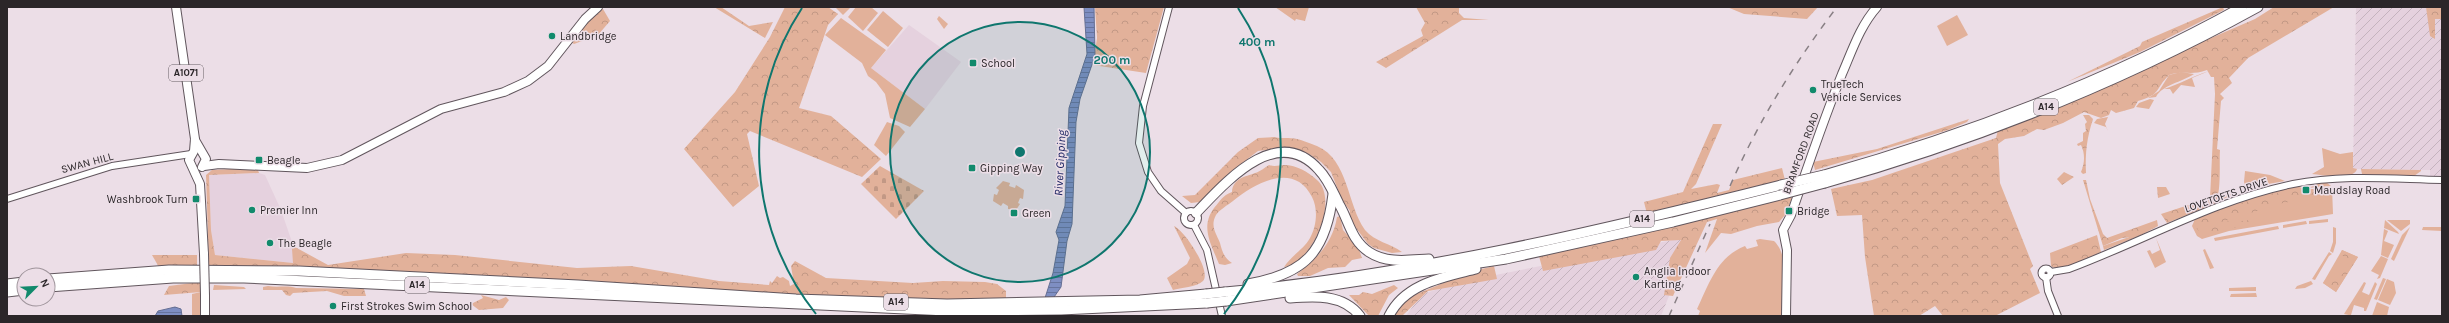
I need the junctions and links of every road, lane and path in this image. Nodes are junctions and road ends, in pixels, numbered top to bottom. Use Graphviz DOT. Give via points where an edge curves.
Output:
graph roads {
  1 [pos="176,7"];
  2 [pos="598,7"];
  3 [pos="1169,7"];
  4 [pos="1877,7"];
  5 [pos="2242,7"];
  6 [pos="2258,7"];
  7 [pos="195,139"];
  8 [pos="192,154"];
  9 [pos="203,154"];
  10 [pos="174,158"];
  11 [pos="219,164"];
  12 [pos="191,165"];
  13 [pos="203,167"];
  14 [pos="1824,179"];
  15 [pos="199,180"];
  16 [pos="2442,180"];
  17 [pos="1333,194"];
  18 [pos="7,199"];
  19 [pos="1186,213"];
  20 [pos="1196,213"];
  21 [pos="1194,225"];
  22 [pos="1504,255"];
  23 [pos="56,278"];
  24 [pos="56,286"];
  25 [pos="1224,290"];
  26 [pos="790,302"];
  27 [pos="1226,302"];
  28 [pos="1062,306"];
  29 [pos="205,316"];
  30 [pos="1222,316"];
  31 [pos="1360,316"];
  32 [pos="1389,316"];
  33 [pos="1786,316"];
  34 [pos="2058,316"];
  1 -- 7 [label="main road, A1071"];
  2 -- 11 [label="main road" via="585,19 548,66 528,81 504,92 441,109 347,158 307,168"];
  3 -- 19 [label="street" via="1143,106 1139,143 1148,172 1161,191"];
  4 -- 33 [label="main road, BRAMFORD ROAD" via="1868,18 1854,46 1791,215 1783,230 1787,250"];
  5 -- 14 [label="highway, A14" via="2132,63 2012,112"];
  6 -- 14 [label="highway, A14" via="2131,70 2015,120 1866,172"];
  7 -- 8 [label="main road, A1071"];
  7 -- 9 [label="main road, A1071"];
  8 -- 9 [label="main road"];
  8 -- 10 [label="street, SWAN HILL"];
  8 -- 12 [label="main road"];
  9 -- 11 [label="main road"];
  9 -- 13 [label="main road"];
  10 -- 12 [label="street, SWAN HILL"];
  10 -- 18 [label="street, SWAN HILL" via="112,166"];
  11 -- 13 [label="main road"];
  12 -- 13 [label="main road"];
  12 -- 15 [label="main road"];
  13 -- 15 [label="main road"];
  14 -- 22 [label="highway, A14, bridge"];
  15 -- 29 [label="main road, bridge"];
  16 -- 34 [label="street, LOVETOFTS DRIVE" via="2362,177 2326,179 2268,190 2214,208 2069,270 2049,275 2048,291"];
  17 -- 20 [label="highway" via="1326,178 1313,164 1297,155 1272,154 1255,160 1236,174"];
  17 -- 22 [label="highway" via="1353,236 1377,256 1404,261 1490,249"];
  17 -- 25 [label="highway" via="1325,233 1306,260 1282,276"];
  19 -- 20 [label="street"];
  19 -- 21 [label="street" via="1185,223 1189,226"];
  20 -- 21 [label="street" via="1198,219"];
  21 -- 30 [label="street" via="1206,250"];
  22 -- 25 [label="highway, A14" via="1333,279"];
  22 -- 27 [label="highway, A14"];
  22 -- 32 [label="highway" via="1419,286 1402,299"];
  23 -- 26 [label="highway, A14" via="169,270 292,271 578,285"];
  24 -- 26 [label="highway, A14" via="173,278 244,278"];
  25 -- 28 [label="highway, A14"];
  26 -- 28 [label="highway, A14"];
  27 -- 28 [label="highway, A14, bridge"];
  27 -- 31 [label="highway" via="1233,304 1320,296 1344,303"];
}
